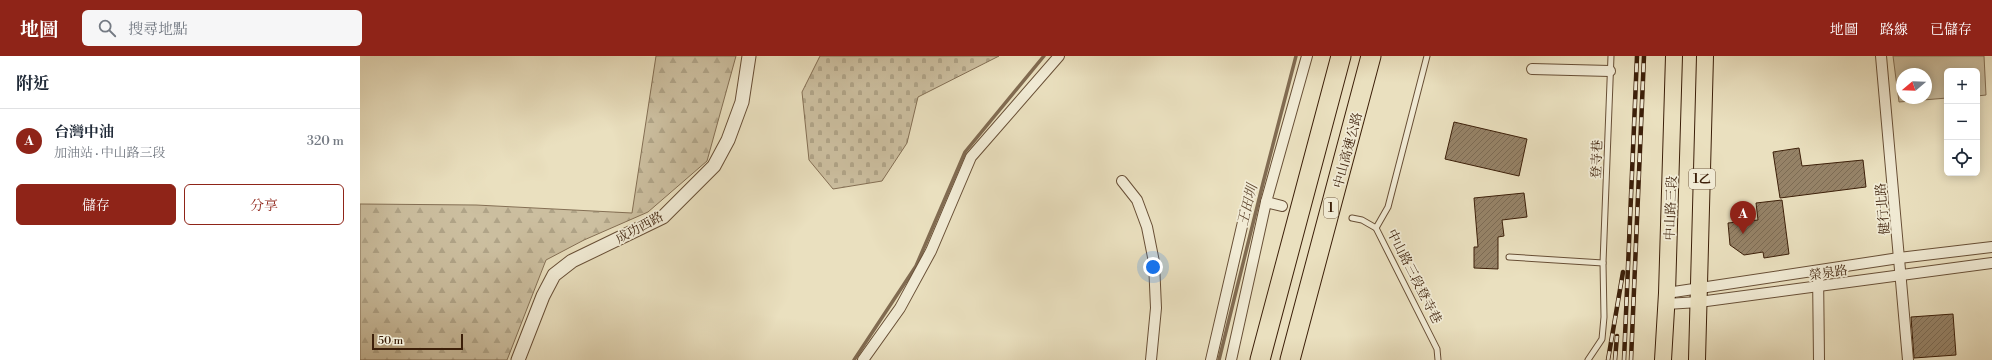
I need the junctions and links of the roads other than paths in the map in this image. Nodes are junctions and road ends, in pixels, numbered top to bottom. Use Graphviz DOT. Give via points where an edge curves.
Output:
graph roads {
  1 [pos="749,56"];
  2 [pos="1059,56"];
  3 [pos="1307,56"];
  4 [pos="1340,56"];
  5 [pos="1371,56"];
  6 [pos="1427,56"];
  7 [pos="1611,56"];
  8 [pos="1674,56"];
  9 [pos="1705,56"];
  10 [pos="1881,56"];
  11 [pos="1532,69"];
  12 [pos="1610,71"];
  13 [pos="1122,181"];
  14 [pos="1266,202"];
  15 [pos="1282,206"];
  16 [pos="1246,209"];
  17 [pos="1352,218"];
  18 [pos="1376,228"];
  19 [pos="1992,247"];
  20 [pos="1510,257"];
  21 [pos="1899,258"];
  22 [pos="1603,263"];
  23 [pos="1992,263"];
  24 [pos="1818,271"];
  25 [pos="1900,275"];
  26 [pos="1818,287"];
  27 [pos="1699,294"];
  28 [pos="1667,299"];
  29 [pos="518,360"];
  30 [pos="863,360"];
  31 [pos="1151,360"];
  32 [pos="1211,360"];
  33 [pos="1231,360"];
  34 [pos="1260,360"];
  35 [pos="1290,360"];
  36 [pos="1438,360"];
  37 [pos="1588,360"];
  38 [pos="1663,360"];
  39 [pos="1696,360"];
  40 [pos="1819,360"];
  41 [pos="1908,360"];
  1 -- 29 [label="street, 成功西路" via="742,102 728,140 714,166 662,217 572,261 554,275"];
  2 -- 30 [label="street" via="971,157 931,251 900,308"];
  3 -- 14 [label="street"];
  4 -- 34 [label="highway"];
  5 -- 35 [label="highway, 中山高速公路 / 1"];
  6 -- 18 [label="lane" via="1388,207"];
  7 -- 12 [label="lane, 登寺巷"];
  8 -- 28 [label="main road, 中山路三段 / 1乙"];
  9 -- 27 [label="main road, 1乙"];
  10 -- 21 [label="street, 健行北路"];
  11 -- 12 [label="street"];
  12 -- 22 [label="lane, 登寺巷"];
  13 -- 31 [label="street" via="1138,200 1154,262 1156,308"];
  14 -- 15 [label="street"];
  14 -- 33 [label="street"];
  16 -- 32 [label="street"];
  17 -- 18 [label="lane, 中山路三段登寺巷"];
  18 -- 36 [label="lane, 中山路三段登寺巷" via="1437,348"];
  19 -- 21 [label="street, 榮泉路"];
  20 -- 22 [label="lane"];
  21 -- 24 [label="street, 榮泉路"];
  21 -- 25 [label="street, 健行北路"];
  22 -- 37 [label="lane, 登寺巷" via="1602,339"];
  23 -- 25 [label="street, 榮泉路"];
  24 -- 26 [label="street"];
  24 -- 27 [label="street, 榮泉路"];
  25 -- 26 [label="street, 榮泉路"];
  25 -- 41 [label="street, 健行北路"];
  26 -- 27 [label="street, 榮泉路"];
  26 -- 40 [label="street"];
  27 -- 28 [label="street, 榮泉路"];
  27 -- 28 [label="street, 榮泉路"];
  27 -- 39 [label="main road, 1乙"];
  28 -- 38 [label="main road, 中山路三段 / 1乙"];
}
